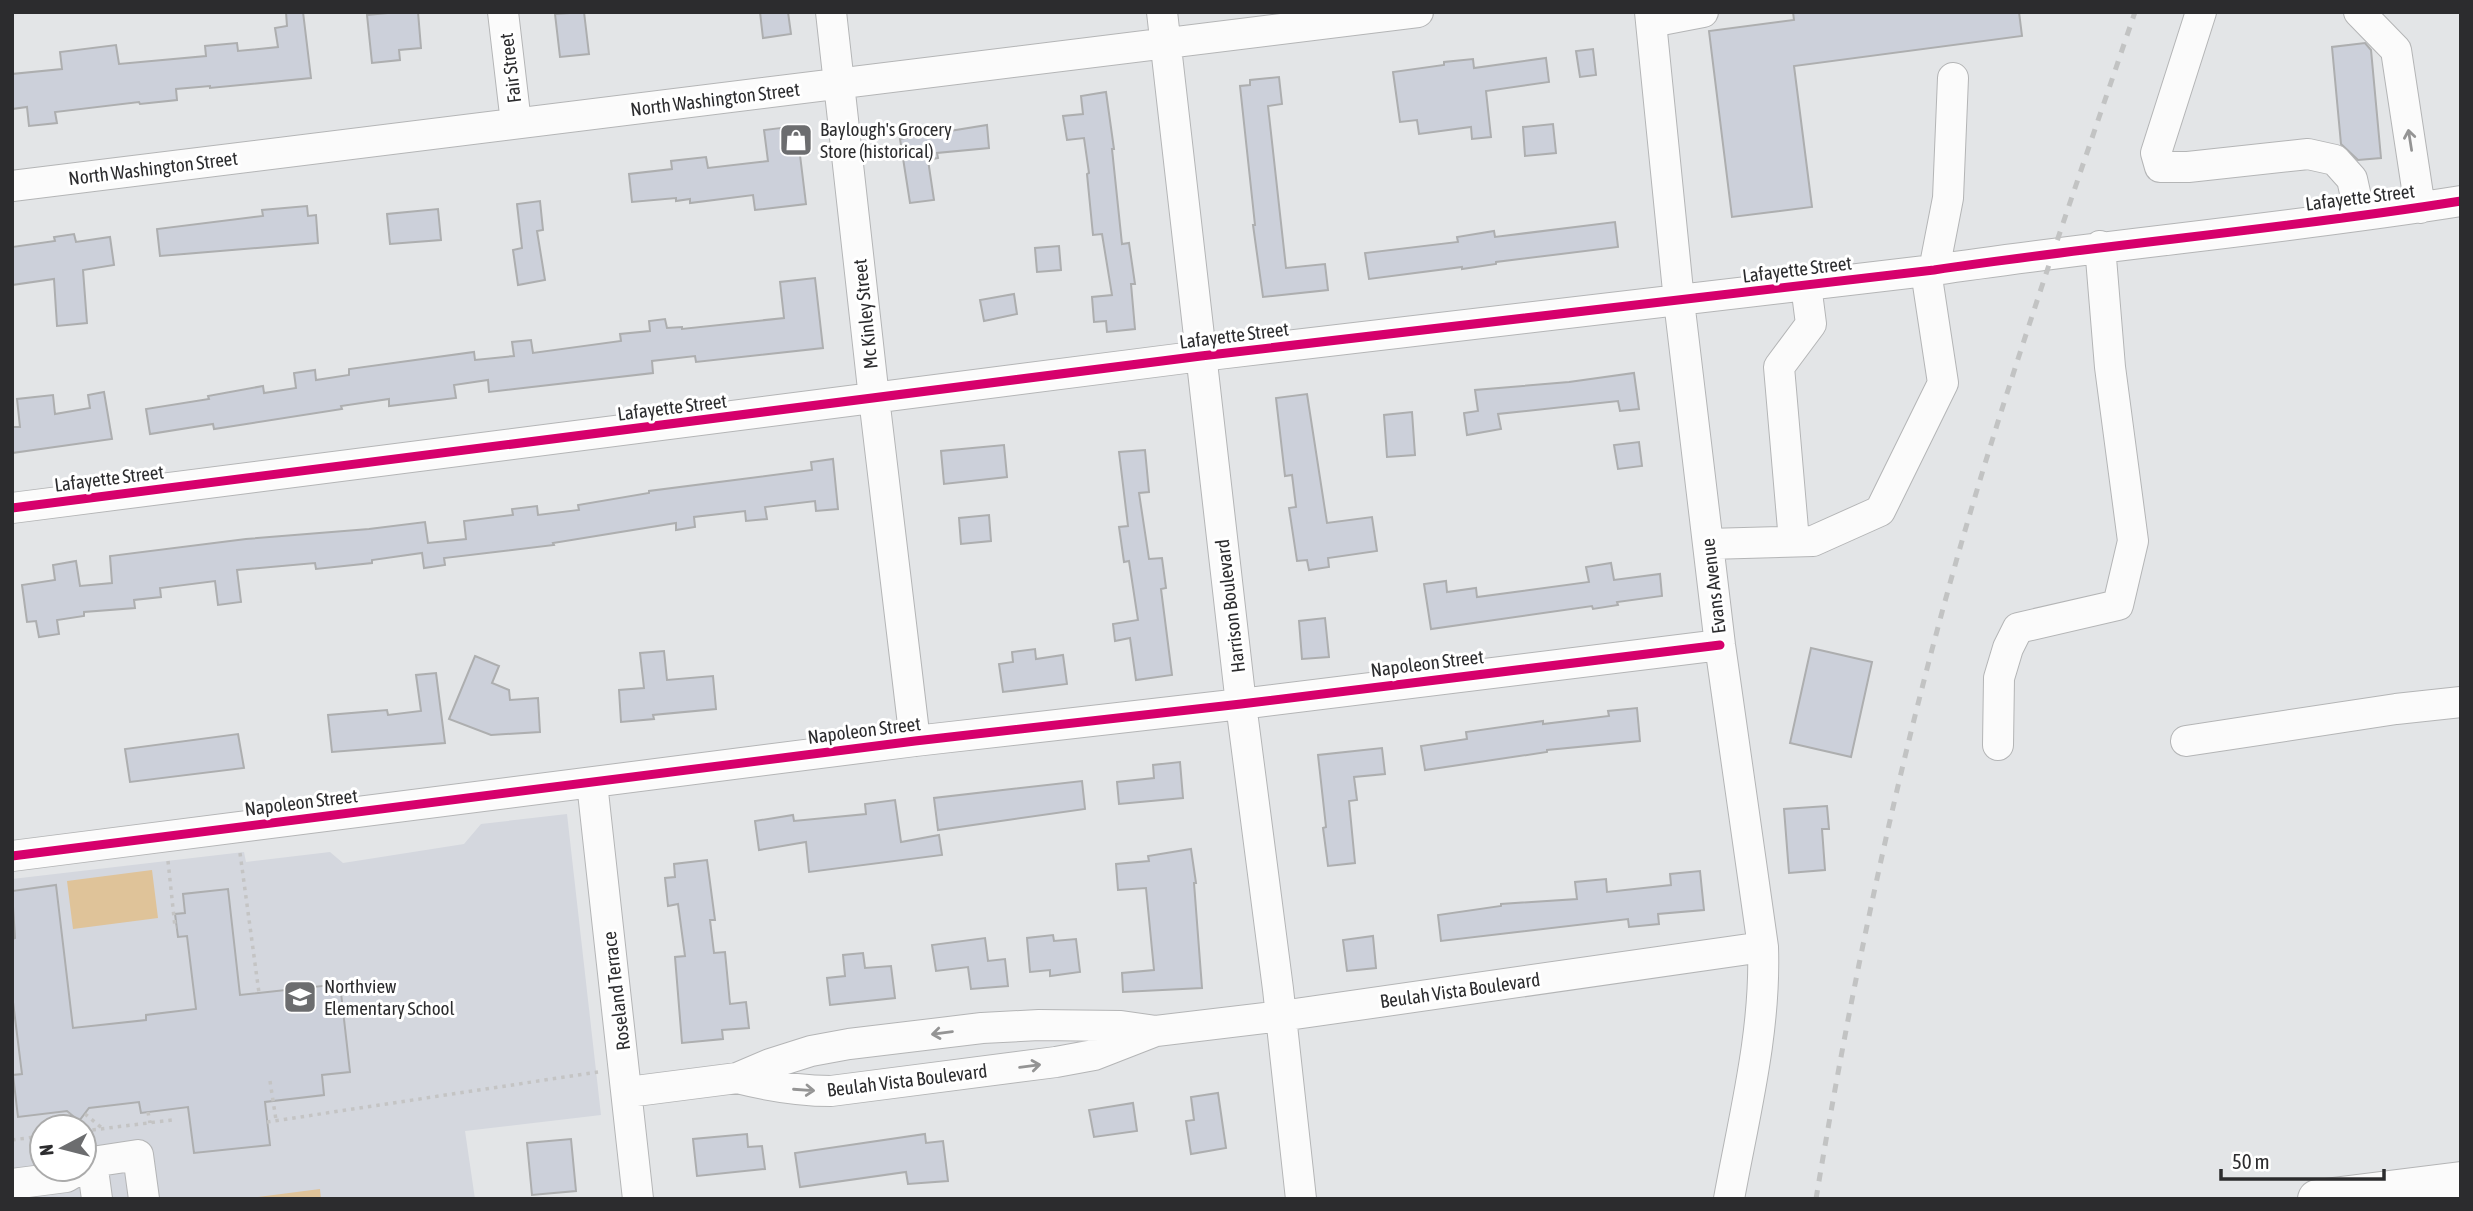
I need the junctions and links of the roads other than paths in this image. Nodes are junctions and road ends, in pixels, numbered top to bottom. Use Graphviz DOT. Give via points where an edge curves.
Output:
graph roads {
  1 [pos="503,12"];
  2 [pos="831,12"];
  3 [pos="1162,12"];
  4 [pos="1418,12"];
  5 [pos="1703,12"];
  6 [pos="2201,12"];
  7 [pos="2359,12"];
  8 [pos="1650,17"];
  9 [pos="1165,42"];
  10 [pos="1954,78"];
  11 [pos="840,85"];
  12 [pos="516,123"];
  13 [pos="12,186"];
  14 [pos="2461,201"];
  15 [pos="2420,208"];
  16 [pos="2360,215"];
  17 [pos="2100,246"];
  18 [pos="1930,270"];
  19 [pos="1806,285"];
  20 [pos="1679,301"];
  21 [pos="1201,356"];
  22 [pos="874,398"];
  23 [pos="12,508"];
  24 [pos="1794,541"];
  25 [pos="1708,544"];
  26 [pos="1720,645"];
  27 [pos="2461,702"];
  28 [pos="1241,704"];
  29 [pos="915,741"];
  30 [pos="2186,741"];
  31 [pos="1998,745"];
  32 [pos="592,783"];
  33 [pos="12,856"];
  34 [pos="1763,947"];
  35 [pos="1281,1016"];
  36 [pos="1156,1031"];
  37 [pos="737,1078"];
  38 [pos="626,1080"];
  39 [pos="98,1163"];
  40 [pos="2437,1189"];
  41 [pos="144,1199"];
  42 [pos="638,1199"];
  43 [pos="1301,1199"];
  44 [pos="1729,1199"];
  45 [pos="2317,1199"];
  1 -- 12 [label="street, Fair Street"];
  2 -- 11 [label="street, Mc Kinley Street"];
  3 -- 9 [label="street, Harrison Boulevard"];
  4 -- 9 [label="street, North Washington Street"];
  5 -- 8 [label="street"];
  6 -- 16 [label="street" via="2156,153 2160,167 2308,154 2335,160 2352,179"];
  15 -- 7 [label="street, one-way" via="2396,50"];
  8 -- 20 [label="street, Evans Avenue"];
  9 -- 11 [label="street, North Washington Street"];
  9 -- 21 [label="street, Harrison Boulevard"];
  10 -- 18 [label="street" via="1948,198"];
  11 -- 12 [label="street, North Washington Street"];
  11 -- 22 [label="street, Mc Kinley Street"];
  12 -- 13 [label="street, North Washington Street"];
  14 -- 15 [label="street, Lafayette Street"];
  15 -- 16 [label="street, Lafayette Street"];
  16 -- 17 [label="street, Lafayette Street"];
  17 -- 18 [label="street, Lafayette Street"];
  17 -- 31 [label="street" via="2110,367 2133,541 2118,605 2018,628 1999,678"];
  18 -- 19 [label="street, Lafayette Street"];
  18 -- 24 [label="street" via="1943,383 1880,511 1813,541"];
  19 -- 20 [label="street, Lafayette Street"];
  19 -- 24 [label="street" via="1811,324 1779,367"];
  20 -- 21 [label="street, Lafayette Street"];
  20 -- 25 [label="street, Evans Avenue"];
  21 -- 22 [label="street, Lafayette Street"];
  21 -- 28 [label="street, Harrison Boulevard"];
  22 -- 23 [label="street, Lafayette Street"];
  22 -- 29 [label="street, Mc Kinley Street"];
  24 -- 25 [label="street"];
  25 -- 26 [label="street, Evans Avenue"];
  26 -- 28 [label="street, Napoleon Street"];
  26 -- 34 [label="street, Evans Avenue"];
  27 -- 30 [label="street"];
  28 -- 29 [label="street, Napoleon Street"];
  28 -- 35 [label="street, Harrison Boulevard"];
  29 -- 32 [label="street, Napoleon Street"];
  32 -- 33 [label="street, Napoleon Street"];
  32 -- 38 [label="street, Roseland Terrace"];
  34 -- 35 [label="street, Beulah Vista Boulevard"];
  34 -- 44 [label="street, Evans Avenue" via="1765,989 1759,1035"];
  35 -- 36 [label="street, Beulah Vista Boulevard"];
  35 -- 43 [label="street, Harrison Boulevard"];
  36 -- 37 [label="street, Beulah Vista Boulevard, one-way" via="1086,1024 982,1028 810,1051"];
  37 -- 36 [label="street, Beulah Vista Boulevard, one-way" via="773,1087 831,1091 1094,1055"];
  37 -- 38 [label="street, Beulah Vista Boulevard"];
  38 -- 42 [label="street, Roseland Terrace"];
  39 -- 41 [label="street" via="138,1155"];
  40 -- 45 [label="main road"];
}
